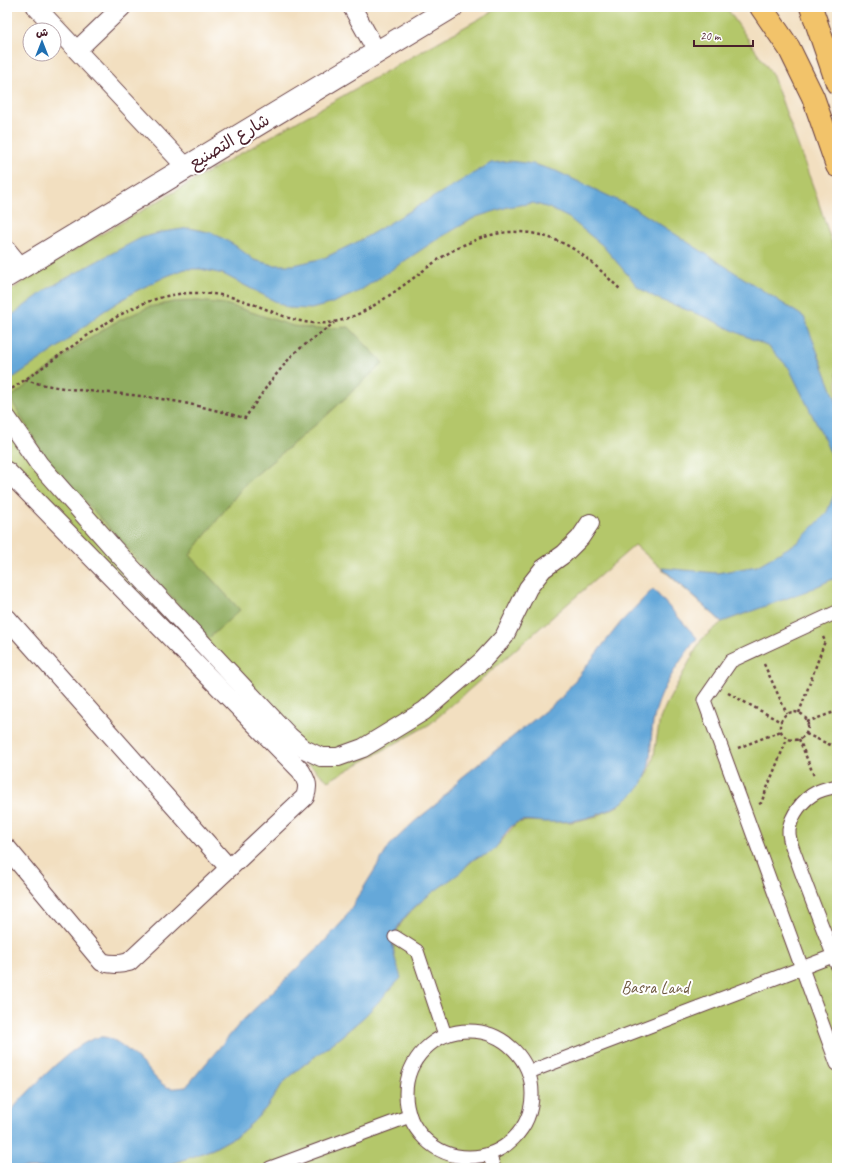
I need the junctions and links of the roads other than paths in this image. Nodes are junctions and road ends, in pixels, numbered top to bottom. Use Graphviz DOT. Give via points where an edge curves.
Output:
graph roads {
  1 [pos="36,7"];
  2 [pos="122,7"];
  3 [pos="352,7"];
  4 [pos="452,7"];
  5 [pos="762,7"];
  6 [pos="811,7"];
  7 [pos="77,50"];
  8 [pos="377,52"];
  9 [pos="837,83"];
  10 [pos="837,166"];
  11 [pos="186,167"];
  12 [pos="7,250"];
  13 [pos="14,272"];
  14 [pos="7,418"];
  15 [pos="9,477"];
  16 [pos="590,523"];
  17 [pos="837,612"];
  18 [pos="7,618"];
  19 [pos="837,786"];
  20 [pos="7,848"];
  21 [pos="229,868"];
  22 [pos="395,937"];
  23 [pos="835,960"];
  24 [pos="802,967"];
  25 [pos="445,1035"];
  26 [pos="837,1064"];
  27 [pos="529,1072"];
  28 [pos="410,1116"];
  29 [pos="489,1154"];
  30 [pos="270,1168"];
  31 [pos="494,1168"];
  1 -- 7 [label="street"];
  2 -- 7 [label="street"];
  3 -- 8 [label="street"];
  4 -- 8 [label="street, شارع التصنيع"];
  5 -- 10 [label="main road" via="789,48 813,96"];
  6 -- 9 [label="main road"];
  7 -- 11 [label="street"];
  8 -- 11 [label="street, شارع التصنيع"];
  11 -- 13 [label="street, شارع التصنيع"];
  12 -- 13 [label="street"];
  14 -- 16 [label="street" via="39,464 121,556 289,736 304,749 321,757 338,757 363,748 424,712 482,661 504,637 528,588 543,569 580,538"];
  15 -- 21 [label="street" via="304,776 308,788 305,797"];
  17 -- 24 [label="street" via="731,661 704,700"];
  18 -- 21 [label="street"];
  19 -- 23 [label="street" via="816,792 798,807 789,831 801,871"];
  20 -- 21 [label="street" via="102,962 113,965 129,962"];
  22 -- 25 [label="street" via="417,951"];
  23 -- 24 [label="street"];
  24 -- 26 [label="street"];
  24 -- 27 [label="street"];
  25 -- 27 [label="street" via="465,1031 485,1032 504,1041 519,1054"];
  25 -- 28 [label="street" via="426,1046 402,1079 406,1084 406,1106"];
  27 -- 29 [label="street" via="533,1092 530,1112 522,1130 508,1145"];
  28 -- 29 [label="street" via="414,1126 428,1143 446,1154 468,1158"];
  28 -- 30 [label="street"];
  29 -- 31 [label="street"];
}
